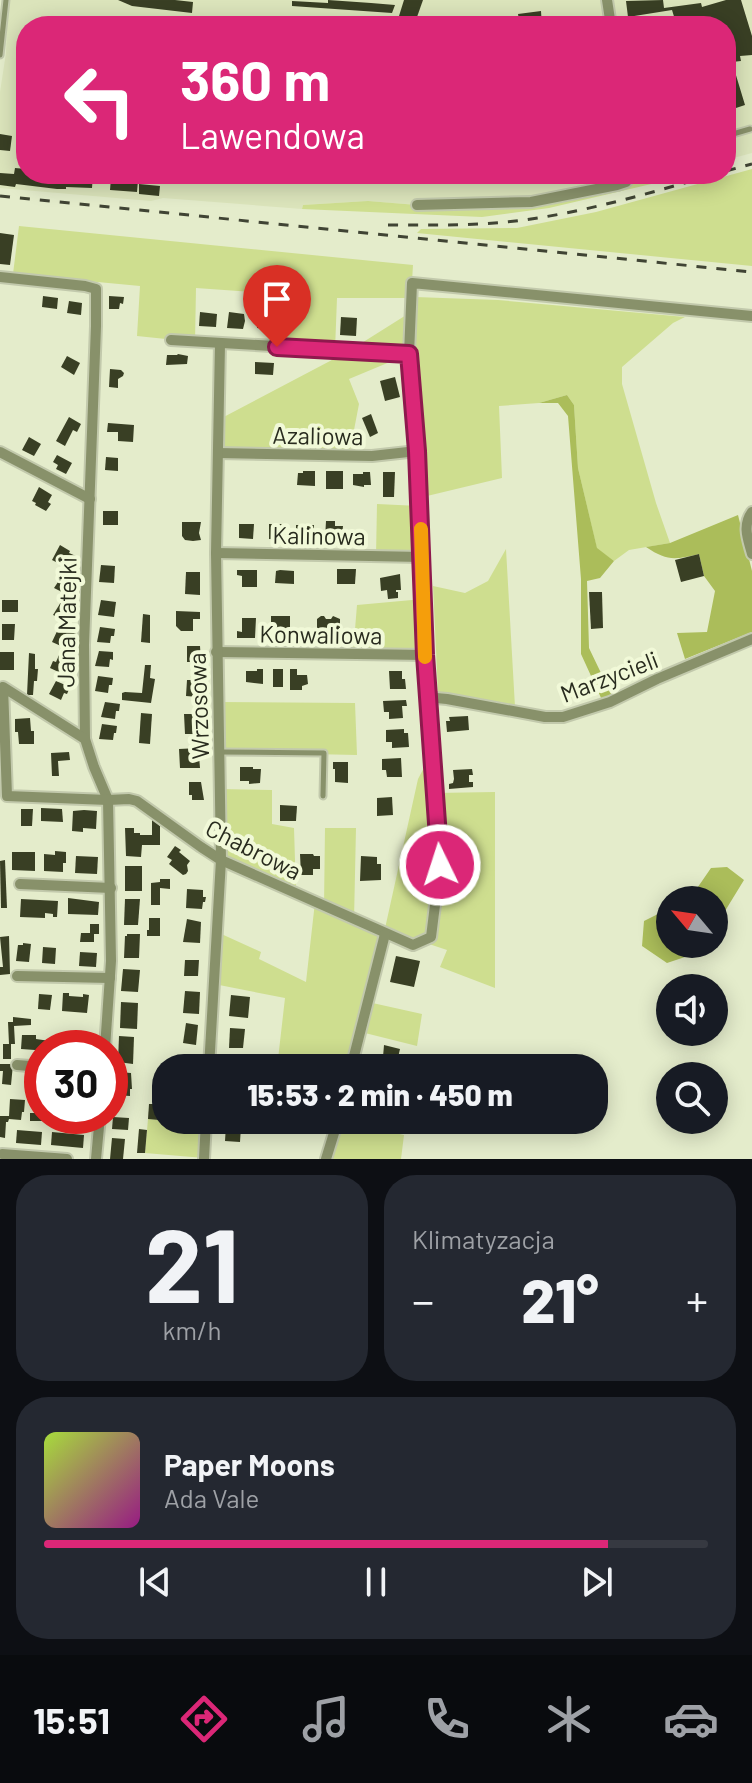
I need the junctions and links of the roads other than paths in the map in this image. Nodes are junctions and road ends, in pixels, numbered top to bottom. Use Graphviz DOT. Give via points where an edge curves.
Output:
graph roads {
  1 [pos="6,0"];
  2 [pos="0,55"];
  3 [pos="750,129"];
  4 [pos="736,133"];
  5 [pos="620,184"];
  6 [pos="417,205"];
  7 [pos="0,277"];
  8 [pos="752,316"];
  9 [pos="171,340"];
  10 [pos="220,344"];
  11 [pos="409,354"];
  12 [pos="417,451"];
  13 [pos="0,452"];
  14 [pos="218,453"];
  15 [pos="90,499"];
  16 [pos="752,512"];
  17 [pos="216,553"];
  18 [pos="752,554"];
  19 [pos="422,557"];
  20 [pos="752,639"];
  21 [pos="216,652"];
  22 [pos="425,655"];
  23 [pos="428,701"];
  24 [pos="85,739"];
  25 [pos="220,752"];
  26 [pos="323,796"];
  27 [pos="108,800"];
  28 [pos="221,860"];
  29 [pos="20,884"];
  30 [pos="111,888"];
  31 [pos="385,934"];
  32 [pos="17,976"];
  33 [pos="110,978"];
  34 [pos="106,1030"];
  35 [pos="210,1054"];
  36 [pos="355,1054"];
  37 [pos="17,1065"];
  38 [pos="24,1066"];
  39 [pos="98,1134"];
  40 [pos="205,1134"];
  41 [pos="334,1134"];
  42 [pos="2,1154"];
  43 [pos="67,1159"];
  44 [pos="96,1159"];
  45 [pos="204,1159"];
  46 [pos="326,1159"];
  1 -- 2 [label="lane"];
  3 -- 4 [label="lane"];
  5 -- 6 [label="street" via="531,202"];
  7 -- 15 [label="street, Jana Matejki" via="96,289"];
  8 -- 11 [label="street" via="412,283"];
  9 -- 10 [label="street"];
  10 -- 11 [label="street"];
  10 -- 14 [label="street, Wrzosowa"];
  11 -- 12 [label="street"];
  12 -- 14 [label="street, Azaliowa" via="372,456"];
  12 -- 19 [label="street"];
  13 -- 15 [label="street"];
  14 -- 17 [label="street, Wrzosowa"];
  15 -- 24 [label="street, Jana Matejki"];
  16 -- 18 [label="street" via="746,528"];
  17 -- 19 [label="street, Kalinowa"];
  17 -- 21 [label="street, Wrzosowa"];
  19 -- 22 [label="street"];
  20 -- 23 [label="street, Marzycieli" via="610,702 563,717 447,699"];
  21 -- 22 [label="street, Konwaliowa"];
  21 -- 25 [label="street, Wrzosowa"];
  22 -- 23 [label="street"];
  23 -- 31 [label="street, Chabrowa" via="440,865 431,937 413,945"];
  24 -- 27 [label="street, Jana Matejki"];
  24 -- 27 [label="street, Chabrowa" via="3,687 7,796"];
  25 -- 26 [label="lane" via="324,753"];
  25 -- 28 [label="street, Wrzosowa"];
  27 -- 28 [label="street, Chabrowa" via="137,801"];
  27 -- 30 [label="street, Jana Matejki"];
  28 -- 31 [label="street, Chabrowa"];
  28 -- 35 [label="street, Wrzosowa"];
  29 -- 30 [label="street"];
  30 -- 33 [label="street, Jana Matejki"];
  31 -- 36 [label="street"];
  32 -- 33 [label="street"];
  33 -- 34 [label="street, Jana Matejki"];
  37 -- 38 [label="street"];
  39 -- 44 [label="street"];
  40 -- 45 [label="street"];
  41 -- 46 [label="street"];
  42 -- 43 [label="street"];
}
